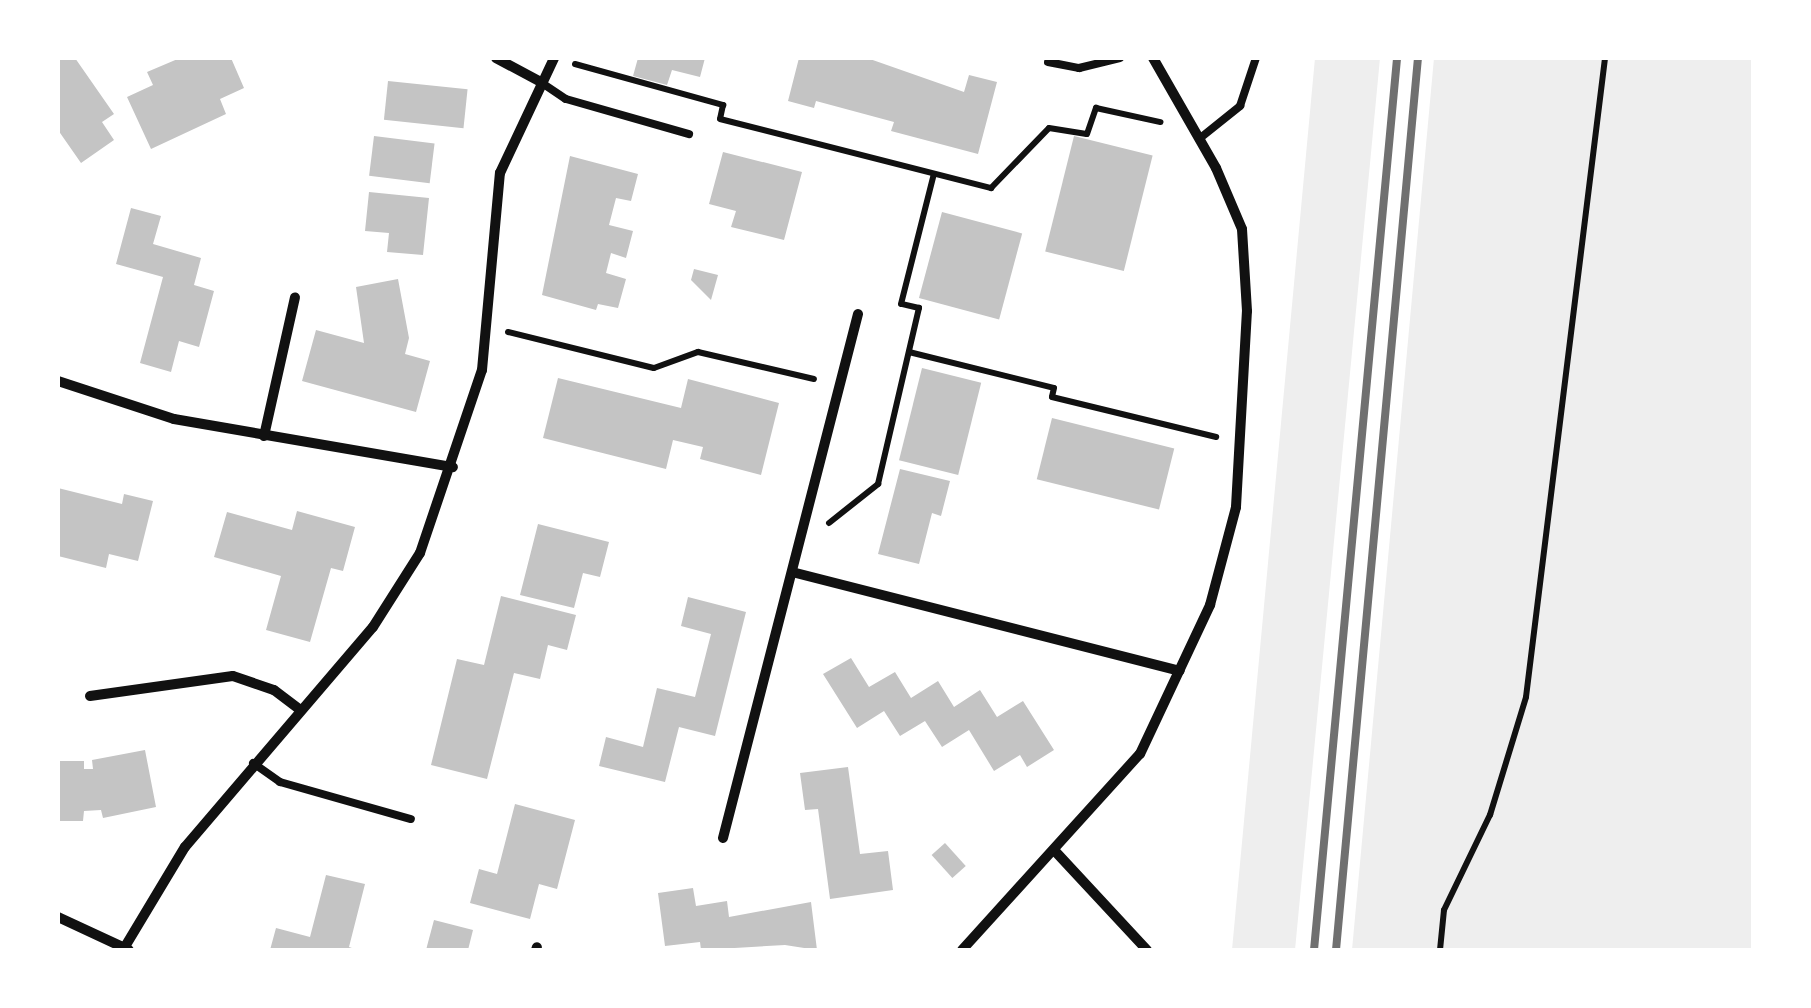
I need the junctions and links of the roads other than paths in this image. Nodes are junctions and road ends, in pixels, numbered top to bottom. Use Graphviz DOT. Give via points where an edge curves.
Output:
graph roads {
  1 [pos="496,58"];
  2 [pos="554,58"];
  3 [pos="1120,58"];
  4 [pos="1153,58"];
  5 [pos="1256,58"];
  6 [pos="1048,62"];
  7 [pos="539,81"];
  8 [pos="689,134"];
  9 [pos="1199,138"];
  10 [pos="295,297"];
  11 [pos="858,314"];
  12 [pos="58,381"];
  13 [pos="264,436"];
  14 [pos="453,467"];
  15 [pos="792,572"];
  16 [pos="1180,671"];
  17 [pos="90,696"];
  18 [pos="300,709"];
  19 [pos="253,763"];
  20 [pos="410,819"];
  21 [pos="723,838"];
  22 [pos="1054,850"];
  23 [pos="58,917"];
  24 [pos="125,949"];
  25 [pos="962,950"];
  26 [pos="1147,950"];
  1 -- 7 [label="street"];
  2 -- 7 [label="street"];
  3 -- 6 [label="lane" via="1079,68"];
  4 -- 9 [label="street"];
  5 -- 9 [label="lane" via="1240,106"];
  7 -- 8 [label="lane" via="566,99"];
  7 -- 14 [label="street" via="514,133 492,208 482,370"];
  9 -- 16 [label="street" via="1242,229 1248,262 1242,442 1225,556"];
  10 -- 13 [label="street"];
  11 -- 15 [label="street"];
  12 -- 13 [label="street" via="174,419"];
  13 -- 14 [label="street"];
  14 -- 18 [label="street" via="404,582"];
  15 -- 16 [label="street"];
  15 -- 21 [label="street"];
  16 -- 22 [label="street" via="1140,754"];
  17 -- 18 [label="street" via="233,676 274,690"];
  18 -- 19 [label="street"];
  19 -- 20 [label="lane" via="280,782"];
  19 -- 24 [label="street" via="184,847"];
  22 -- 25 [label="street"];
  22 -- 26 [label="street"];
  23 -- 24 [label="street"];
}
